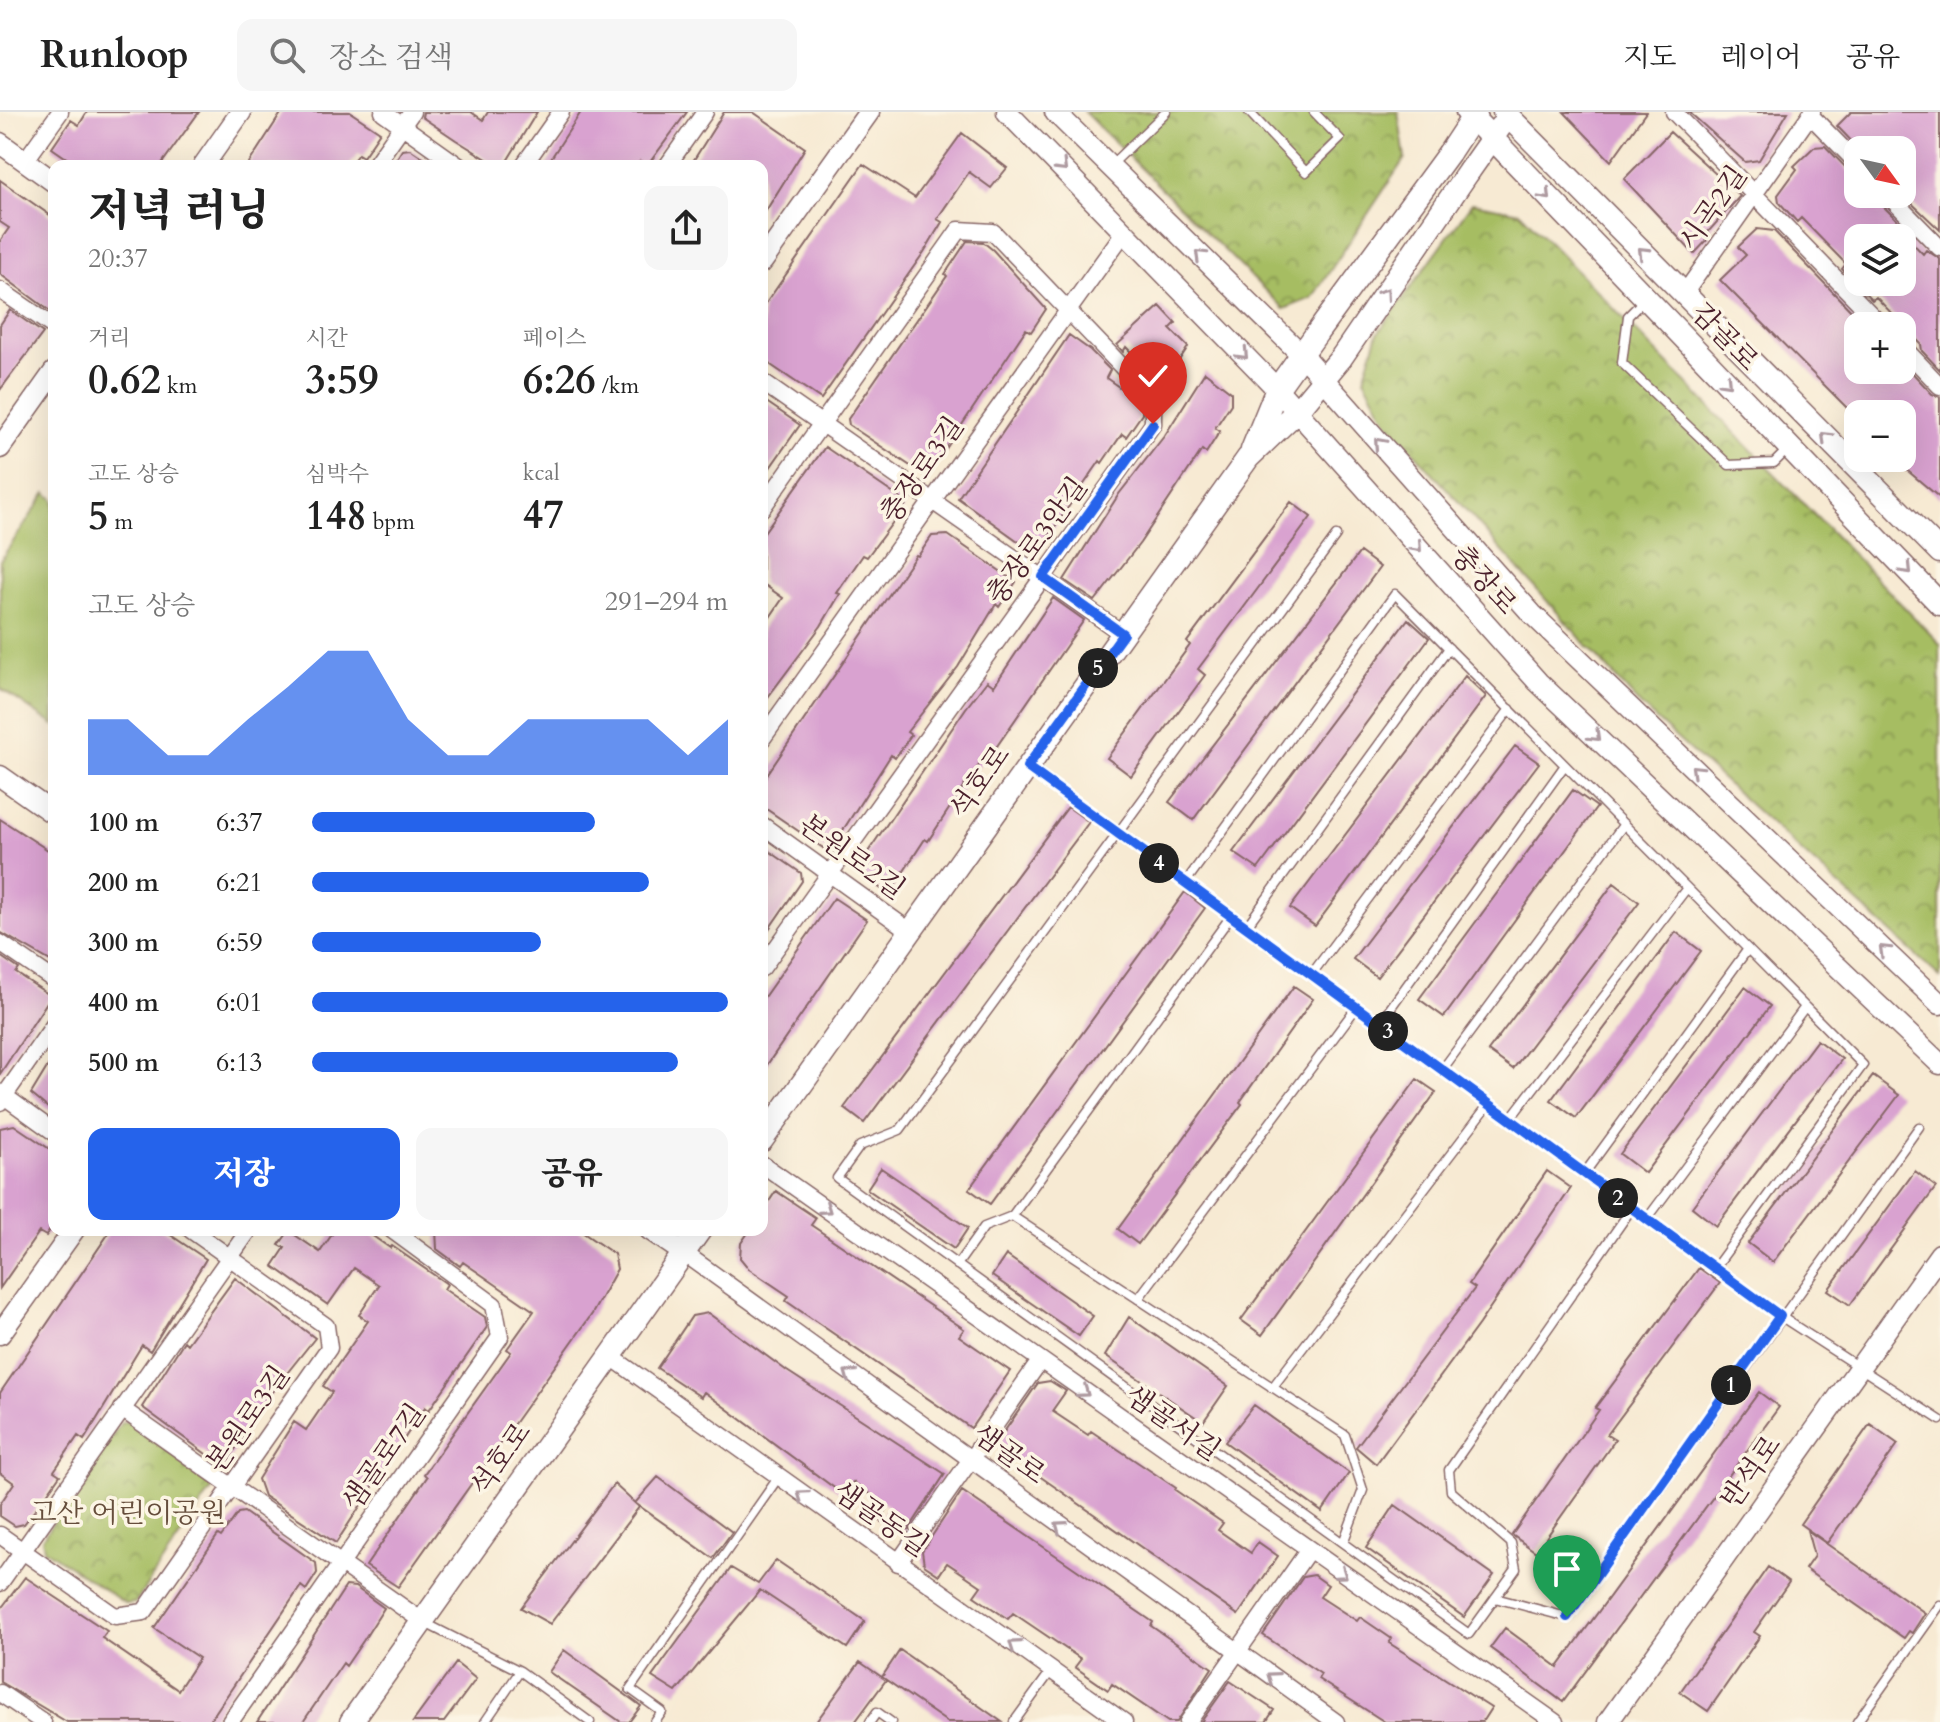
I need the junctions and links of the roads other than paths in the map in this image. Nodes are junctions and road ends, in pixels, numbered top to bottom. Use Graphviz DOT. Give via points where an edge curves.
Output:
graph roads {
  1 [pos="60,112"];
  2 [pos="241,112"];
  3 [pos="383,112"];
  4 [pos="412,112"];
  5 [pos="561,112"];
  6 [pos="705,112"];
  7 [pos="869,112"];
  8 [pos="1007,112"];
  9 [pos="1055,112"];
  10 [pos="1166,112"];
  11 [pos="1249,112"];
  12 [pos="1314,112"];
  13 [pos="1674,112"];
  14 [pos="1508,113"];
  15 [pos="1472,114"];
  16 [pos="1811,114"];
  17 [pos="402,126"];
  18 [pos="1492,138"];
  19 [pos="0,143"];
  20 [pos="1844,149"];
  21 [pos="207,160"];
  22 [pos="378,160"];
  23 [pos="450,160"];
  24 [pos="527,160"];
  25 [pos="671,160"];
  26 [pos="25,161"];
  27 [pos="1109,167"];
  28 [pos="48,178"];
  29 [pos="1755,194"];
  30 [pos="1901,208"];
  31 [pos="1125,231"];
  32 [pos="1940,248"];
  33 [pos="768,254"];
  34 [pos="0,290"];
  35 [pos="1684,294"];
  36 [pos="1645,298"];
  37 [pos="1067,308"];
  38 [pos="1869,312"];
  39 [pos="48,323"];
  40 [pos="1301,354"];
  41 [pos="1916,361"];
  42 [pos="48,380"];
  43 [pos="1323,380"];
  44 [pos="768,386"];
  45 [pos="1940,386"];
  46 [pos="1277,389"];
  47 [pos="1297,411"];
  48 [pos="822,424"];
  49 [pos="1789,447"];
  50 [pos="0,448"];
  51 [pos="1248,458"];
  52 [pos="768,500"];
  53 [pos="932,501"];
  54 [pos="1336,536"];
  55 [pos="1940,552"];
  56 [pos="1043,577"];
  57 [pos="1940,604"];
  58 [pos="1123,634"];
  59 [pos="1449,648"];
  60 [pos="1510,709"];
  61 [pos="768,731"];
  62 [pos="1565,765"];
  63 [pos="1027,767"];
  64 [pos="0,776"];
  65 [pos="48,810"];
  66 [pos="1624,824"];
  67 [pos="768,829"];
  68 [pos="1119,835"];
  69 [pos="830,873"];
  70 [pos="1185,883"];
  71 [pos="1687,888"];
  72 [pos="1231,916"];
  73 [pos="1246,927"];
  74 [pos="911,932"];
  75 [pos="0,943"];
  76 [pos="1748,949"];
  77 [pos="768,960"];
  78 [pos="1311,975"];
  79 [pos="48,976"];
  80 [pos="1940,1004"];
  81 [pos="1805,1007"];
  82 [pos="1356,1008"];
  83 [pos="1379,1024"];
  84 [pos="48,1033"];
  85 [pos="1940,1064"];
  86 [pos="1442,1070"];
  87 [pos="1,1097"];
  88 [pos="1489,1104"];
  89 [pos="1510,1119"];
  90 [pos="1919,1127"];
  91 [pos="48,1128"];
  92 [pos="768,1132"];
  93 [pos="768,1168"];
  94 [pos="1584,1174"];
  95 [pos="1632,1208"];
  96 [pos="1012,1216"];
  97 [pos="1647,1219"];
  98 [pos="70,1236"];
  99 [pos="200,1236"];
  100 [pos="245,1236"];
  101 [pos="412,1236"];
  102 [pos="659,1236"];
  103 [pos="696,1236"];
  104 [pos="684,1253"];
  105 [pos="1940,1254"];
  106 [pos="230,1257"];
  107 [pos="957,1265"];
  108 [pos="1714,1269"];
  109 [pos="1138,1299"];
  110 [pos="1780,1316"];
  111 [pos="0,1334"];
  112 [pos="610,1356"];
  113 [pos="1040,1361"];
  114 [pos="1857,1370"];
  115 [pos="1272,1388"];
  116 [pos="122,1409"];
  117 [pos="1940,1420"];
  118 [pos="969,1460"];
  119 [pos="778,1478"];
  120 [pos="232,1488"];
  121 [pos="0,1535"];
  122 [pos="1343,1543"];
  123 [pos="24,1551"];
  124 [pos="1308,1551"];
  125 [pos="898,1563"];
  126 [pos="340,1565"];
  127 [pos="0,1583"];
  128 [pos="1495,1598"];
  129 [pos="1940,1605"];
  130 [pos="422,1621"];
  131 [pos="1237,1652"];
  132 [pos="520,1671"];
  133 [pos="1051,1671"];
  134 [pos="0,1693"];
  135 [pos="43,1722"];
  136 [pos="230,1722"];
  137 [pos="351,1722"];
  138 [pos="485,1722"];
  139 [pos="590,1722"];
  140 [pos="655,1722"];
  141 [pos="870,1722"];
  142 [pos="891,1722"];
  143 [pos="1014,1722"];
  144 [pos="1124,1722"];
  145 [pos="1188,1722"];
  146 [pos="1336,1722"];
  147 [pos="1555,1722"];
  148 [pos="1608,1722"];
  149 [pos="1857,1722"];
  1 -- 26 [label="street"];
  2 -- 21 [label="street"];
  3 -- 17 [label="street"];
  4 -- 17 [label="street"];
  5 -- 24 [label="street"];
  6 -- 25 [label="street"];
  7 -- 33 [label="street"];
  8 -- 31 [label="street, 충장로, one-way"];
  9 -- 27 [label="street, 충장로"];
  10 -- 27 [label="lane"];
  11 -- 12 [label="lane" via="1306,172 1340,139"];
  13 -- 29 [label="street"];
  14 -- 18 [label="main road"];
  35 -- 14 [label="main road, 감골로, one-way"];
  15 -- 18 [label="main road, 감골로"];
  15 -- 40 [label="main road, 석호로, bridge"];
  16 -- 20 [label="street"];
  16 -- 29 [label="street, 시곡2길"];
  17 -- 22 [label="street"];
  17 -- 23 [label="street"];
  18 -- 36 [label="main road, 감골로, one-way"];
  43 -- 18 [label="main road, 석호로, one-way, bridge"];
  19 -- 26 [label="street"];
  26 -- 28 [label="street"];
  40 -- 27 [label="street, 충장로, one-way"];
  29 -- 35 [label="street, 시곡2길"];
  29 -- 38 [label="street"];
  30 -- 32 [label="street"];
  31 -- 37 [label="street, 충장로3길"];
  31 -- 46 [label="street, 충장로, one-way"];
  34 -- 39 [label="street"];
  55 -- 35 [label="main road, 감골로, one-way"];
  36 -- 49 [label="main road, 감골로, one-way"];
  36 -- 49 [label="lane" via="1628,316 1622,363 1729,465 1774,463"];
  37 -- 48 [label="street, 충장로3안길" via="993,232 959,230"];
  37 -- 53 [label="street, 충장로3길"];
  37 -- 56 [label="street, 충장로3안길" via="1153,399 1153,424"];
  40 -- 43 [label="street, 충장로"];
  40 -- 46 [label="main road, 석호로"];
  41 -- 45 [label="street"];
  42 -- 50 [label="street"];
  43 -- 47 [label="main road, 석호로"];
  80 -- 43 [label="street, 충장로, one-way" via="1532,614"];
  44 -- 48 [label="street"];
  46 -- 47 [label="street, 충장로"];
  46 -- 51 [label="main road, 석호로"];
  47 -- 51 [label="main road, 석호로"];
  47 -- 85 [label="street, 충장로, one-way" via="1538,682"];
  48 -- 52 [label="street, 충장로3안길"];
  48 -- 53 [label="street"];
  49 -- 57 [label="main road, 감골로, one-way"];
  51 -- 58 [label="main road, 석호로"];
  53 -- 56 [label="street"];
  53 -- 61 [label="street, 충장로3길"];
  54 -- 68 [label="lane"];
  56 -- 58 [label="street"];
  56 -- 69 [label="street, 충장로3안길"];
  58 -- 63 [label="main road, 석호로"];
  59 -- 60 [label="lane"];
  59 -- 70 [label="lane" via="1395,594"];
  59 -- 73 [label="lane"];
  60 -- 62 [label="lane"];
  60 -- 78 [label="lane"];
  62 -- 66 [label="lane"];
  62 -- 83 [label="lane"];
  63 -- 68 [label="lane"];
  63 -- 74 [label="main road, 석호로"];
  64 -- 65 [label="street"];
  66 -- 71 [label="lane"];
  66 -- 86 [label="lane"];
  67 -- 69 [label="street, 본원로2길"];
  68 -- 70 [label="lane"];
  68 -- 107 [label="lane" via="900,1130 860,1146 837,1178"];
  69 -- 74 [label="street, 본원로2길"];
  69 -- 77 [label="street, 충장로3안길"];
  70 -- 72 [label="lane"];
  71 -- 76 [label="lane"];
  71 -- 89 [label="lane"];
  72 -- 73 [label="lane"];
  72 -- 96 [label="lane"];
  73 -- 78 [label="lane"];
  74 -- 92 [label="main road, 석호로"];
  75 -- 79 [label="street"];
  76 -- 81 [label="lane"];
  76 -- 94 [label="lane"];
  78 -- 82 [label="lane"];
  81 -- 97 [label="lane"];
  81 -- 108 [label="lane" via="1863,1065"];
  82 -- 83 [label="lane"];
  82 -- 109 [label="lane"];
  83 -- 86 [label="lane"];
  84 -- 87 [label="street"];
  86 -- 88 [label="lane"];
  87 -- 91 [label="street"];
  88 -- 89 [label="lane"];
  88 -- 115 [label="lane"];
  89 -- 94 [label="lane"];
  90 -- 110 [label="lane"];
  93 -- 113 [label="street, 샘골서길, one-way"];
  94 -- 95 [label="lane"];
  95 -- 97 [label="lane"];
  95 -- 128 [label="lane" via="1449,1470 1451,1491 1511,1543 1516,1569"];
  96 -- 107 [label="lane" via="984,1227"];
  96 -- 109 [label="lane"];
  97 -- 108 [label="lane"];
  98 -- 111 [label="street"];
  99 -- 106 [label="street, 본원로3길"];
  100 -- 106 [label="street"];
  101 -- 126 [label="street, 샘골로7길" via="494,1305 500,1337"];
  102 -- 104 [label="street, 샘골로"];
  103 -- 104 [label="main road, 석호로"];
  104 -- 112 [label="main road, 석호로"];
  118 -- 104 [label="street, 샘골로, one-way"];
  105 -- 114 [label="street, 반석로"];
  106 -- 116 [label="street"];
  106 -- 120 [label="street, 본원로3길" via="326,1326 329,1348"];
  107 -- 122 [label="lane"];
  108 -- 110 [label="lane"];
  109 -- 115 [label="lane"];
  110 -- 114 [label="lane"];
  110 -- 128 [label="lane" via="1567,1617"];
  112 -- 119 [label="street, 샘골동길"];
  112 -- 130 [label="main road, 석호로"];
  113 -- 118 [label="street"];
  113 -- 124 [label="street, 샘골서길, one-way"];
  114 -- 117 [label="lane"];
  114 -- 148 [label="street, 반석로"];
  115 -- 122 [label="lane" via="1345,1435 1363,1490"];
  116 -- 120 [label="street"];
  116 -- 123 [label="street"];
  118 -- 125 [label="street"];
  131 -- 118 [label="street, 샘골로, one-way"];
  125 -- 119 [label="street, 샘골동길, one-way"];
  119 -- 140 [label="lane" via="630,1689 662,1712"];
  120 -- 123 [label="street, 본원로3길" via="144,1612 115,1616"];
  120 -- 126 [label="street"];
  121 -- 123 [label="street, 본원로3길"];
  122 -- 128 [label="lane" via="1469,1634"];
  123 -- 127 [label="street"];
  124 -- 131 [label="street"];
  124 -- 147 [label="street, 샘골서길, one-way"];
  133 -- 125 [label="street, 샘골동길, one-way"];
  126 -- 130 [label="street"];
  126 -- 136 [label="street, 샘골로7길"];
  129 -- 149 [label="lane"];
  130 -- 132 [label="lane"];
  130 -- 137 [label="main road, 석호로"];
  131 -- 145 [label="street"];
  146 -- 131 [label="street, 샘골로, one-way"];
  132 -- 138 [label="lane"];
  132 -- 139 [label="lane"];
  133 -- 143 [label="lane"];
  133 -- 144 [label="street, 샘골동길"];
  134 -- 135 [label="street"];
  141 -- 142 [label="lane" via="877,1712"];
}
